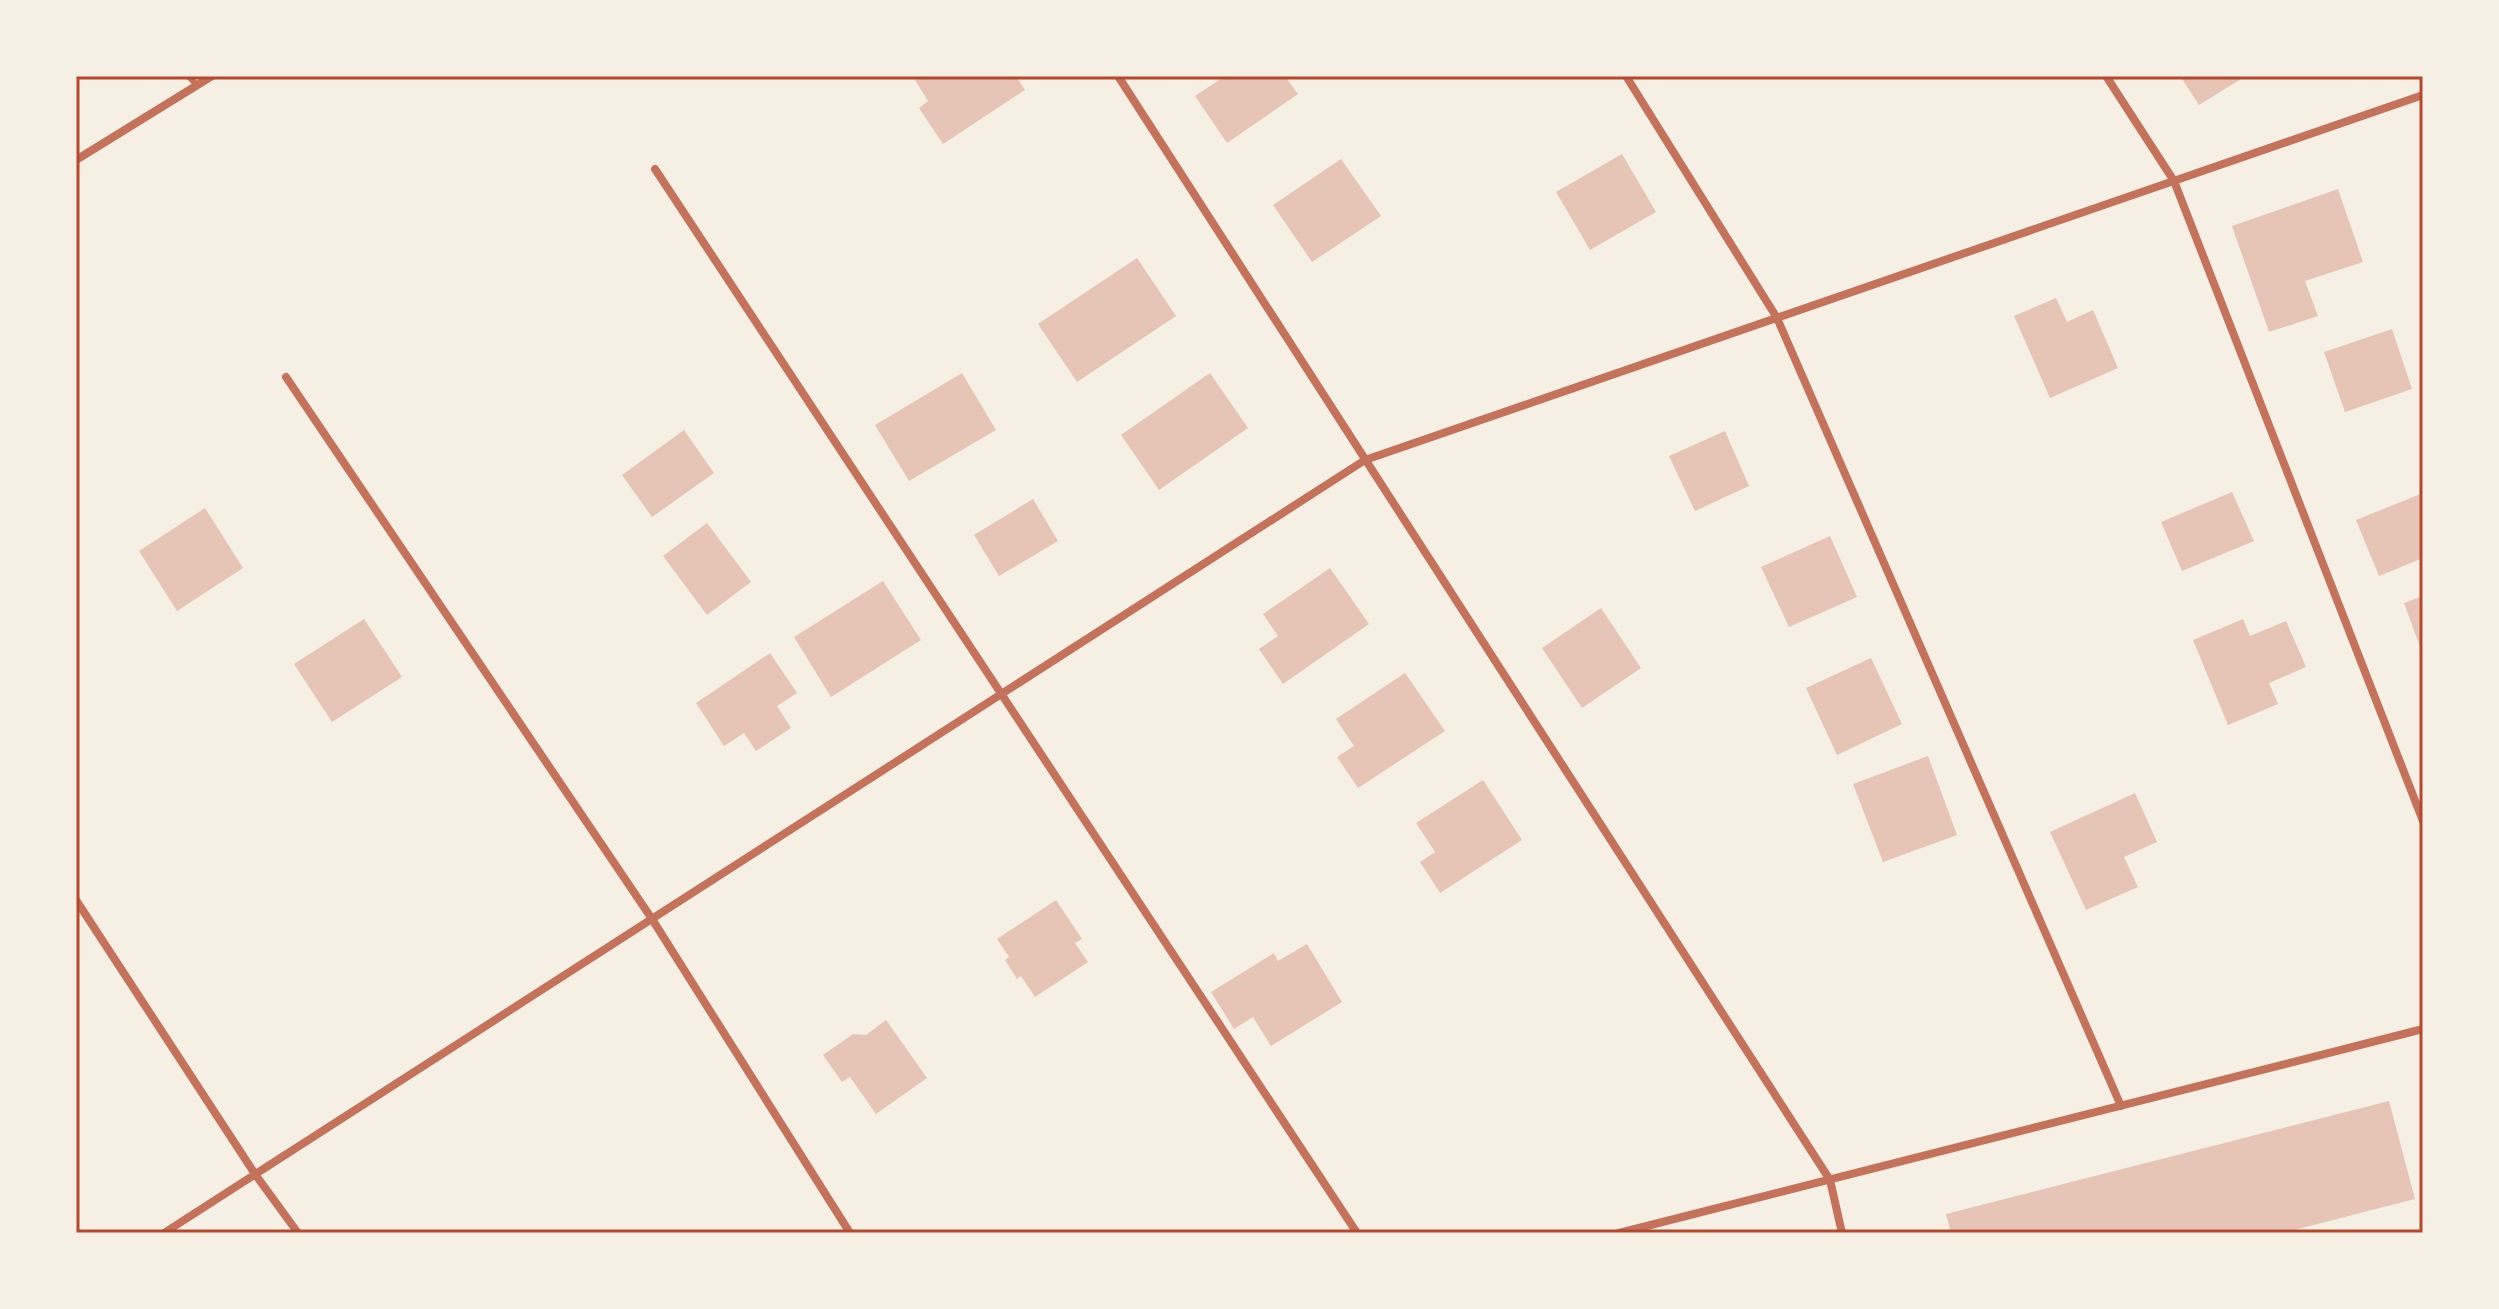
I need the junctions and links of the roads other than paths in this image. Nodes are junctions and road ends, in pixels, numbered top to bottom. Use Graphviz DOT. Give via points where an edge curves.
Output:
graph roads {
  1 [pos="188,76"];
  2 [pos="212,76"];
  3 [pos="1118,76"];
  4 [pos="1626,76"];
  5 [pos="2106,76"];
  6 [pos="197,85"];
  7 [pos="2423,95"];
  8 [pos="76,160"];
  9 [pos="655,169"];
  10 [pos="2174,181"];
  11 [pos="1777,318"];
  12 [pos="286,377"];
  13 [pos="1365,460"];
  14 [pos="1003,693"];
  15 [pos="2423,821"];
  16 [pos="76,900"];
  17 [pos="652,919"];
  18 [pos="2423,1029"];
  19 [pos="2121,1106"];
  20 [pos="255,1174"];
  21 [pos="1830,1180"];
  22 [pos="164,1233"];
  23 [pos="298,1233"];
  24 [pos="850,1233"];
  25 [pos="1357,1233"];
  26 [pos="1619,1233"];
  27 [pos="1842,1233"];
  1 -- 6 [label="lane"];
  2 -- 6 [label="street"];
  3 -- 13 [label="street"];
  4 -- 11 [label="street"];
  5 -- 10 [label="street"];
  6 -- 8 [label="street"];
  7 -- 10 [label="street"];
  9 -- 14 [label="street"];
  10 -- 11 [label="street"];
  10 -- 15 [label="street"];
  11 -- 13 [label="street"];
  11 -- 19 [label="street"];
  12 -- 17 [label="street"];
  13 -- 14 [label="street"];
  13 -- 21 [label="street"];
  14 -- 17 [label="street"];
  14 -- 25 [label="street"];
  16 -- 20 [label="street"];
  17 -- 20 [label="street"];
  17 -- 24 [label="street"];
  18 -- 19 [label="street"];
  19 -- 21 [label="street"];
  20 -- 22 [label="street"];
  20 -- 23 [label="street"];
  21 -- 26 [label="street"];
  21 -- 27 [label="street"];
}
